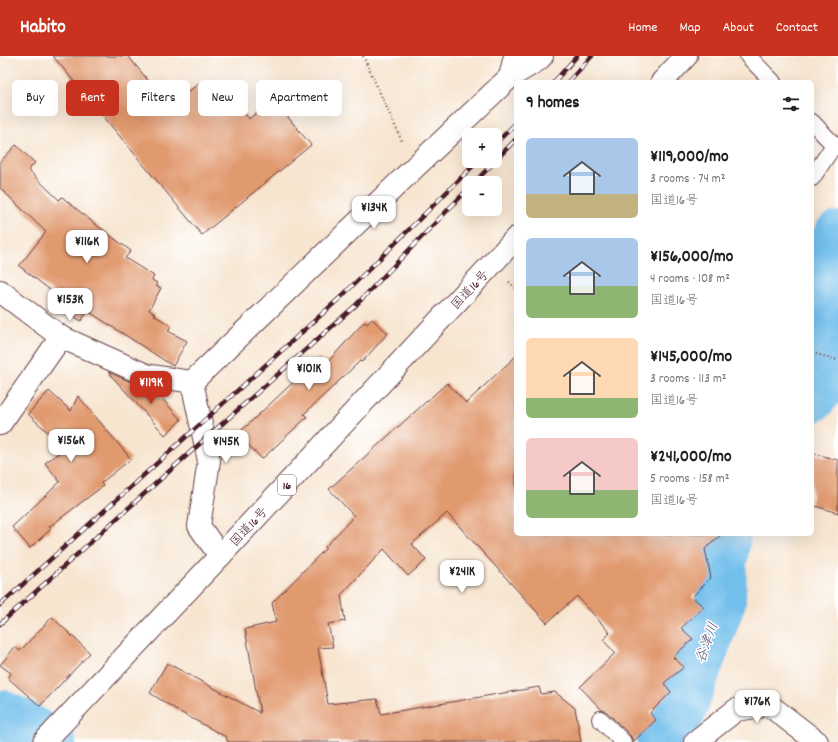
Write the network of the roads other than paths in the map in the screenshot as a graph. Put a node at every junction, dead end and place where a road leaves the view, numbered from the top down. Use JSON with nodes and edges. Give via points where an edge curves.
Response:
{"nodes":[{"id":1,"x":515,"y":56,"type":"edge"},
{"id":2,"x":542,"y":56,"type":"edge"},
{"id":3,"x":686,"y":56,"type":"edge"},
{"id":4,"x":748,"y":56,"type":"edge"},
{"id":5,"x":510,"y":77,"type":"junction"},
{"id":6,"x":664,"y":80,"type":"edge"},
{"id":7,"x":771,"y":80,"type":"edge"},
{"id":8,"x":814,"y":124,"type":"edge"},
{"id":9,"x":814,"y":175,"type":"edge"},
{"id":10,"x":514,"y":240,"type":"edge"},
{"id":11,"x":0,"y":291,"type":"edge"},
{"id":12,"x":61,"y":337,"type":"junction"},
{"id":13,"x":192,"y":382,"type":"junction"},
{"id":14,"x":0,"y":424,"type":"edge"},
{"id":15,"x":220,"y":556,"type":"junction"},
{"id":16,"x":600,"y":719,"type":"dead end"},
{"id":17,"x":50,"y":736,"type":"edge"},
{"id":18,"x":623,"y":742,"type":"edge"},
{"id":19,"x":695,"y":742,"type":"edge"},
{"id":20,"x":817,"y":742,"type":"edge"}],
"edges":[{"from":1,"to":5,"type":"main road"},
{"from":2,"to":5,"type":"main road"},
{"from":3,"to":6,"type":"main road"},
{"from":4,"to":7,"type":"lane"},
{"from":5,"to":13,"type":"main road"},
{"from":8,"to":9,"type":"lane","via":[[834,145]]},
{"from":10,"to":15,"type":"main road","name":"国道16号","number":"16"},
{"from":11,"to":12,"type":"main road"},
{"from":12,"to":13,"type":"main road","via":[[146,375]]},
{"from":12,"to":14,"type":"main road"},
{"from":13,"to":15,"type":"main road","via":[[209,461],[199,526]]},
{"from":15,"to":17,"type":"main road","name":"国道16号","number":"16"},
{"from":16,"to":18,"type":"lane"},
{"from":19,"to":20,"type":"main road","via":[[736,710],[769,705]]}]}
